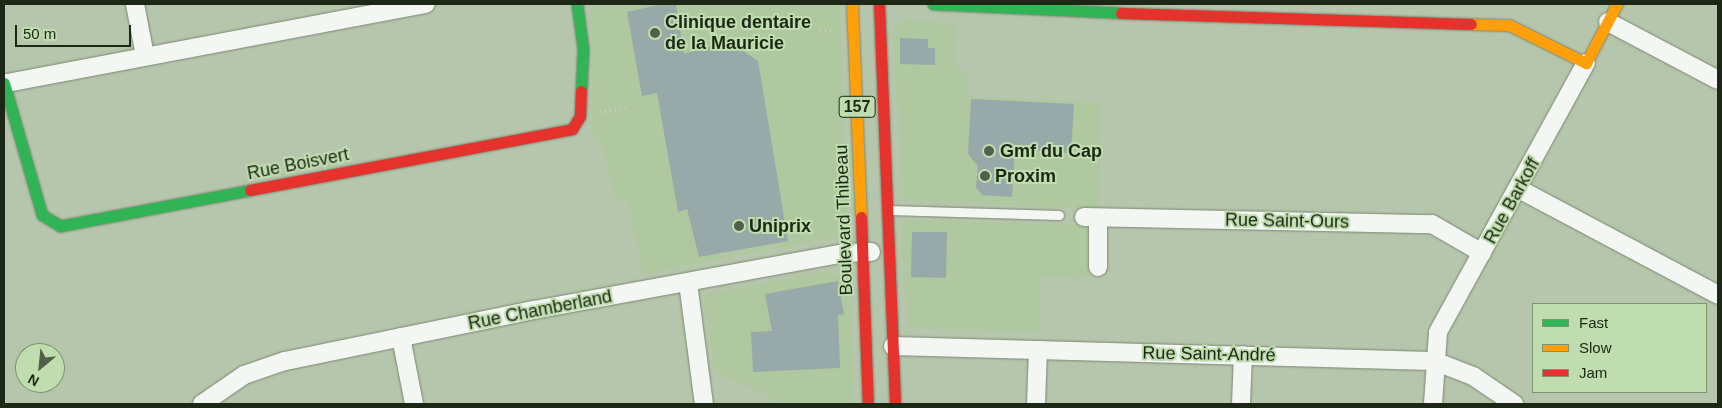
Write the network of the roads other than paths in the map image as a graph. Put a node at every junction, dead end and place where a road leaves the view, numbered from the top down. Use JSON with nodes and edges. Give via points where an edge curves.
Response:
{"nodes":[{"id":1,"x":135,"y":4,"type":"edge"},
{"id":2,"x":577,"y":4,"type":"edge"},
{"id":3,"x":852,"y":4,"type":"edge"},
{"id":4,"x":879,"y":4,"type":"edge"},
{"id":5,"x":933,"y":4,"type":"edge"},
{"id":6,"x":1618,"y":4,"type":"edge"},
{"id":7,"x":414,"y":5,"type":"edge"},
{"id":8,"x":1011,"y":7,"type":"edge"},
{"id":9,"x":1608,"y":22,"type":"junction"},
{"id":10,"x":145,"y":56,"type":"junction"},
{"id":11,"x":1586,"y":63,"type":"junction"},
{"id":12,"x":1718,"y":80,"type":"edge"},
{"id":13,"x":5,"y":83,"type":"edge"},
{"id":14,"x":1519,"y":189,"type":"junction"},
{"id":15,"x":874,"y":210,"type":"junction"},
{"id":16,"x":1059,"y":215,"type":"dead end"},
{"id":17,"x":863,"y":252,"type":"junction"},
{"id":18,"x":889,"y":252,"type":"junction"},
{"id":19,"x":1482,"y":253,"type":"junction"},
{"id":20,"x":1098,"y":267,"type":"dead end"},
{"id":21,"x":688,"y":282,"type":"junction"},
{"id":22,"x":1718,"y":295,"type":"edge"},
{"id":23,"x":401,"y":337,"type":"junction"},
{"id":24,"x":892,"y":346,"type":"junction"},
{"id":25,"x":1038,"y":350,"type":"junction"},
{"id":26,"x":1243,"y":355,"type":"junction"},
{"id":27,"x":1434,"y":361,"type":"junction"},
{"id":28,"x":202,"y":404,"type":"edge"},
{"id":29,"x":414,"y":404,"type":"edge"},
{"id":30,"x":704,"y":404,"type":"edge"},
{"id":31,"x":868,"y":404,"type":"edge"},
{"id":32,"x":894,"y":404,"type":"edge"},
{"id":33,"x":1036,"y":404,"type":"edge"},
{"id":34,"x":1241,"y":404,"type":"edge"},
{"id":35,"x":1433,"y":404,"type":"edge"},
{"id":36,"x":1514,"y":404,"type":"edge"}],
"edges":[{"from":1,"to":10,"type":"street"},
{"from":2,"to":13,"type":"street","name":"Rue Boisvert","via":[[584,49],[580,116],[567,132],[60,226],[42,215]]},
{"from":3,"to":15,"type":"street","name":"Boulevard Thibeau","number":"157"},
{"from":4,"to":15,"type":"street","name":"Boulevard Thibeau","number":"157"},
{"from":5,"to":8,"type":"street"},
{"from":6,"to":9,"type":"street","name":"Rue Barkoff"},
{"from":7,"to":10,"type":"street"},
{"from":8,"to":11,"type":"street","via":[[1509,25]]},
{"from":9,"to":11,"type":"street","name":"Rue Barkoff"},
{"from":9,"to":12,"type":"street"},
{"from":10,"to":13,"type":"street"},
{"from":11,"to":14,"type":"street","name":"Rue Barkoff"},
{"from":14,"to":19,"type":"street","name":"Rue Barkoff"},
{"from":14,"to":22,"type":"street"},
{"from":15,"to":16,"type":"lane"},
{"from":15,"to":17,"type":"street","name":"Boulevard Thibeau","number":"157"},
{"from":15,"to":18,"type":"street","name":"Boulevard Thibeau","number":"157"},
{"from":17,"to":18,"type":"street","name":"Rue Chamberland"},
{"from":17,"to":21,"type":"street","name":"Rue Chamberland"},
{"from":17,"to":31,"type":"street","name":"Boulevard Thibeau","number":"157"},
{"from":18,"to":24,"type":"street","name":"Boulevard Thibeau","number":"157"},
{"from":19,"to":20,"type":"street","name":"Rue Saint-Ours","via":[[1432,224],[1091,218]]},
{"from":19,"to":27,"type":"street","name":"Rue Barkoff","via":[[1438,332]]},
{"from":21,"to":23,"type":"street","name":"Rue Chamberland"},
{"from":21,"to":30,"type":"street"},
{"from":23,"to":28,"type":"street","name":"Rue Chamberland","via":[[259,368],[228,383]]},
{"from":23,"to":29,"type":"street"},
{"from":24,"to":25,"type":"street","name":"Rue Saint-André"},
{"from":24,"to":32,"type":"street","name":"Boulevard Thibeau","number":"157"},
{"from":25,"to":26,"type":"street","name":"Rue Saint-André"},
{"from":25,"to":33,"type":"street"},
{"from":26,"to":27,"type":"street","name":"Rue Saint-André"},
{"from":26,"to":34,"type":"street"},
{"from":27,"to":35,"type":"street","name":"Rue Barkoff"},
{"from":27,"to":36,"type":"street","name":"Rue Saint-André","via":[[1473,376]]}]}
